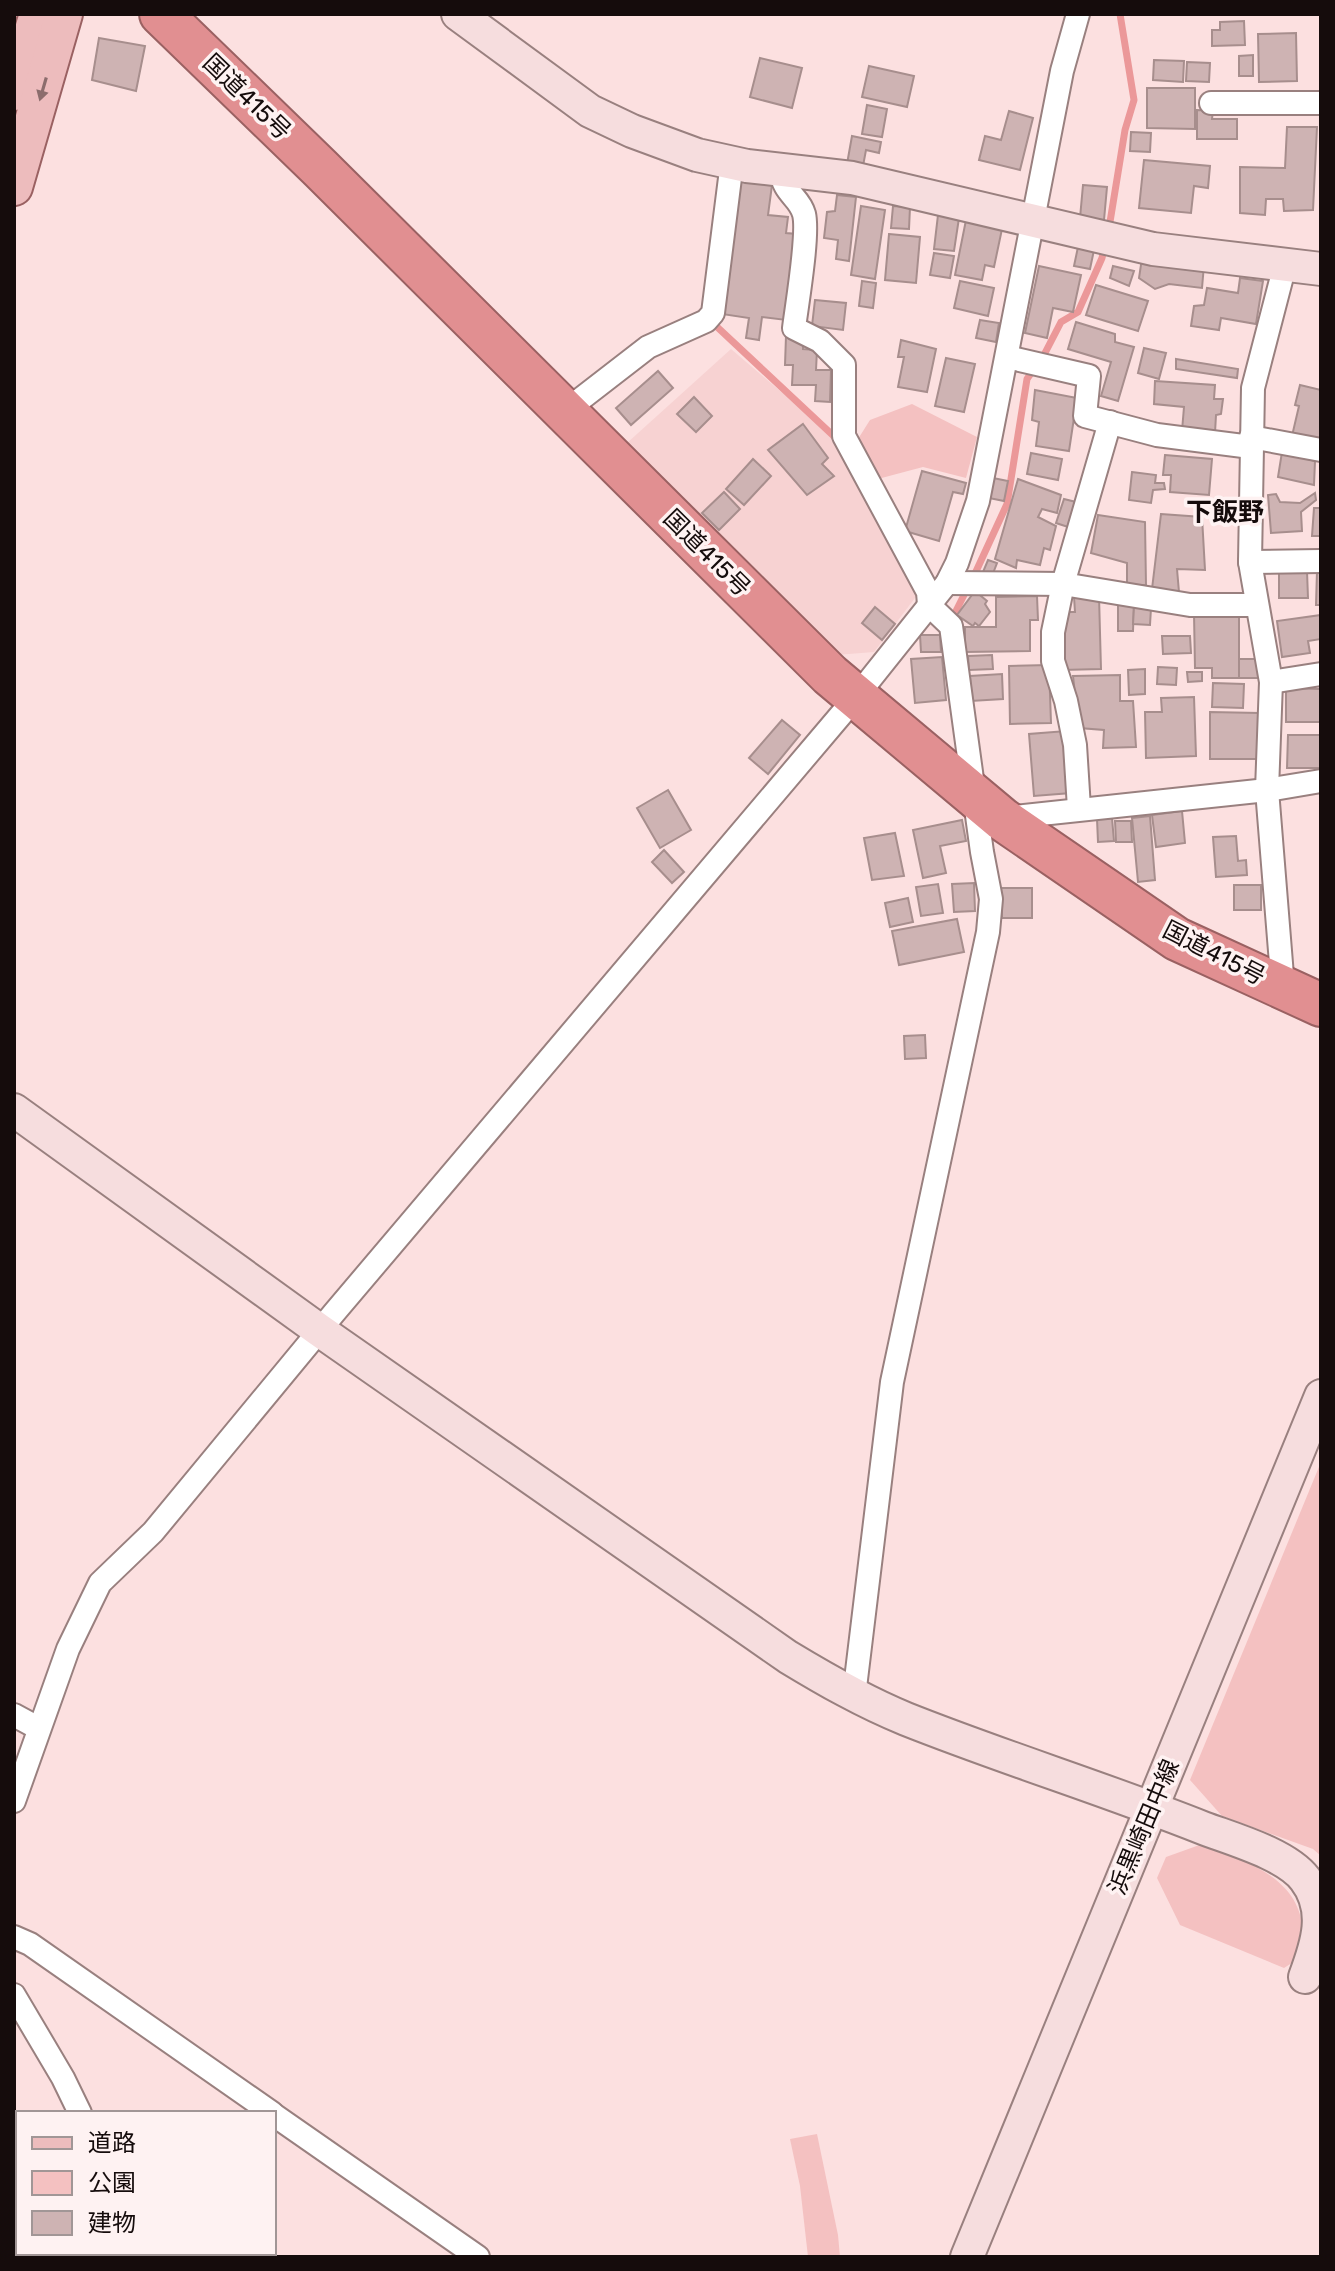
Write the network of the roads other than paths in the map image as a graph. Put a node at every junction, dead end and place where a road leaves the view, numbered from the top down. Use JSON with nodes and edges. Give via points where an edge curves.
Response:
{"nodes":[{"id":1,"x":38,"y":14,"type":"edge"},
{"id":2,"x":64,"y":14,"type":"edge"},
{"id":3,"x":161,"y":14,"type":"edge"},
{"id":4,"x":458,"y":14,"type":"edge"},
{"id":5,"x":1078,"y":14,"type":"edge"},
{"id":6,"x":14,"y":92,"type":"edge"},
{"id":7,"x":1211,"y":103,"type":"dead end"},
{"id":8,"x":1321,"y":103,"type":"edge"},
{"id":9,"x":732,"y":162,"type":"junction"},
{"id":10,"x":781,"y":170,"type":"junction"},
{"id":11,"x":14,"y":187,"type":"edge"},
{"id":12,"x":1034,"y":221,"type":"junction"},
{"id":13,"x":1285,"y":265,"type":"junction"},
{"id":14,"x":1321,"y":269,"type":"edge"},
{"id":15,"x":1007,"y":357,"type":"junction"},
{"id":16,"x":564,"y":412,"type":"junction"},
{"id":17,"x":1110,"y":422,"type":"junction"},
{"id":18,"x":1251,"y":442,"type":"junction"},
{"id":19,"x":1321,"y":450,"type":"edge"},
{"id":20,"x":1321,"y":561,"type":"edge"},
{"id":21,"x":1250,"y":562,"type":"junction"},
{"id":22,"x":947,"y":583,"type":"junction"},
{"id":23,"x":1063,"y":584,"type":"junction"},
{"id":24,"x":929,"y":605,"type":"junction"},
{"id":25,"x":1256,"y":605,"type":"junction"},
{"id":26,"x":1321,"y":674,"type":"edge"},
{"id":27,"x":1271,"y":682,"type":"junction"},
{"id":28,"x":856,"y":697,"type":"junction"},
{"id":29,"x":1321,"y":781,"type":"edge"},
{"id":30,"x":1267,"y":790,"type":"junction"},
{"id":31,"x":988,"y":807,"type":"junction"},
{"id":32,"x":1079,"y":808,"type":"junction"},
{"id":33,"x":1283,"y":988,"type":"junction"},
{"id":34,"x":1321,"y":1005,"type":"edge"},
{"id":35,"x":14,"y":1110,"type":"edge"},
{"id":36,"x":319,"y":1330,"type":"junction"},
{"id":37,"x":1321,"y":1396,"type":"edge"},
{"id":38,"x":854,"y":1696,"type":"junction"},
{"id":39,"x":14,"y":1715,"type":"edge"},
{"id":40,"x":38,"y":1728,"type":"junction"},
{"id":41,"x":14,"y":1801,"type":"edge"},
{"id":42,"x":1151,"y":1807,"type":"junction"},
{"id":43,"x":14,"y":1937,"type":"edge"},
{"id":44,"x":1305,"y":1977,"type":"dead end"},
{"id":45,"x":14,"y":1995,"type":"edge"},
{"id":46,"x":79,"y":2111,"type":"edge"},
{"id":47,"x":269,"y":2111,"type":"edge"},
{"id":48,"x":276,"y":2116,"type":"edge"},
{"id":49,"x":478,"y":2257,"type":"edge"},
{"id":50,"x":967,"y":2257,"type":"edge"}],
"edges":[{"from":1,"to":6,"type":"main road"},
{"from":2,"to":11,"type":"main road","one_way":true},
{"from":3,"to":16,"type":"highway","name":"国道415号"},
{"from":4,"to":9,"type":"street","via":[[590,111],[697,155]]},
{"from":5,"to":12,"type":"street"},
{"from":7,"to":8,"type":"street"},
{"from":9,"to":10,"type":"street"},
{"from":9,"to":16,"type":"street","via":[[713,313],[648,347]]},
{"from":10,"to":12,"type":"street","via":[[852,178]]},
{"from":10,"to":24,"type":"street","via":[[782,184],[804,213],[794,328],[820,341],[844,365],[844,436],[928,592]]},
{"from":12,"to":13,"type":"street","via":[[1153,249]]},
{"from":12,"to":15,"type":"street"},
{"from":13,"to":14,"type":"street"},
{"from":13,"to":18,"type":"street","via":[[1253,388]]},
{"from":15,"to":17,"type":"street","via":[[1089,376],[1085,416]]},
{"from":15,"to":22,"type":"street","via":[[978,501]]},
{"from":16,"to":28,"type":"highway","name":"国道415号"},
{"from":17,"to":18,"type":"street","via":[[1157,435]]},
{"from":17,"to":23,"type":"street"},
{"from":18,"to":19,"type":"street"},
{"from":18,"to":21,"type":"street"},
{"from":20,"to":21,"type":"street"},
{"from":21,"to":25,"type":"street"},
{"from":22,"to":23,"type":"street"},
{"from":22,"to":24,"type":"street"},
{"from":23,"to":25,"type":"street","via":[[1190,605]]},
{"from":23,"to":32,"type":"street","via":[[1053,661],[1075,745]]},
{"from":24,"to":28,"type":"street"},
{"from":24,"to":31,"type":"street","via":[[951,626]]},
{"from":25,"to":27,"type":"street"},
{"from":26,"to":27,"type":"street"},
{"from":27,"to":30,"type":"street"},
{"from":28,"to":31,"type":"highway","name":"国道415号"},
{"from":28,"to":36,"type":"street"},
{"from":29,"to":30,"type":"street"},
{"from":30,"to":32,"type":"street"},
{"from":30,"to":33,"type":"street"},
{"from":31,"to":32,"type":"street"},
{"from":31,"to":33,"type":"highway","name":"国道415号","via":[[1177,939]]},
{"from":31,"to":38,"type":"street","via":[[988,932],[894,1370]]},
{"from":33,"to":34,"type":"highway","name":"国道415号"},
{"from":35,"to":36,"type":"street"},
{"from":36,"to":38,"type":"street","via":[[788,1657]]},
{"from":36,"to":40,"type":"street","via":[[153,1532],[100,1583]]},
{"from":37,"to":42,"type":"street","name":"浜黒崎田中線"},
{"from":38,"to":42,"type":"street"},
{"from":39,"to":40,"type":"street"},
{"from":40,"to":41,"type":"street"},
{"from":42,"to":44,"type":"street","via":[[1272,1855],[1305,1878],[1319,1906],[1319,1941]]},
{"from":42,"to":50,"type":"street","name":"浜黒崎田中線"},
{"from":43,"to":47,"type":"street"},
{"from":45,"to":46,"type":"street"},
{"from":48,"to":49,"type":"street"}]}
